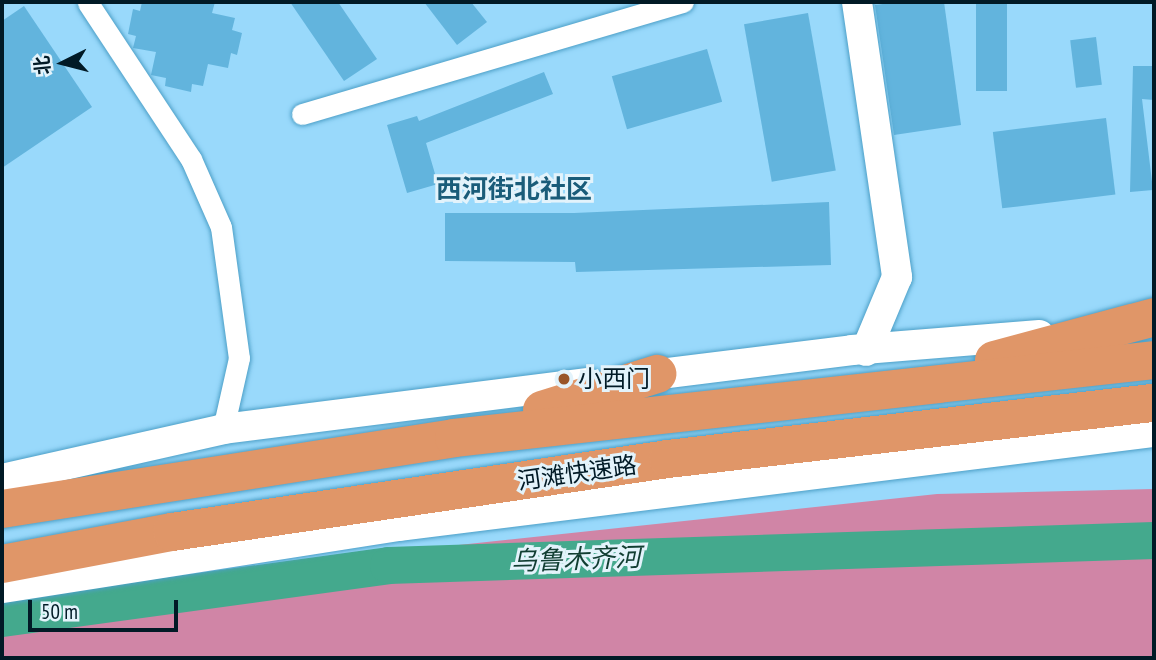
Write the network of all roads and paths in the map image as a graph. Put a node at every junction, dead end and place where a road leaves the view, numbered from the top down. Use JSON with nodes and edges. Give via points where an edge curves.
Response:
{"nodes":[{"id":1,"x":683,"y":2,"type":"edge"},
{"id":2,"x":857,"y":2,"type":"edge"},
{"id":3,"x":88,"y":3,"type":"edge"},
{"id":4,"x":302,"y":114,"type":"dead end"},
{"id":5,"x":1154,"y":317,"type":"edge"},
{"id":6,"x":1154,"y":324,"type":"edge"},
{"id":7,"x":1107,"y":329,"type":"junction"},
{"id":8,"x":866,"y":351,"type":"junction"},
{"id":9,"x":1154,"y":360,"type":"edge"},
{"id":10,"x":657,"y":374,"type":"junction"},
{"id":11,"x":869,"y":395,"type":"junction"},
{"id":12,"x":1154,"y":403,"type":"edge"},
{"id":13,"x":223,"y":429,"type":"junction"},
{"id":14,"x":1154,"y":432,"type":"edge"},
{"id":15,"x":904,"y":434,"type":"junction"},
{"id":16,"x":1107,"y":436,"type":"junction"},
{"id":17,"x":454,"y":438,"type":"junction"},
{"id":18,"x":5,"y":501,"type":"edge"},
{"id":19,"x":2,"y":564,"type":"edge"},
{"id":20,"x":2,"y":588,"type":"edge"}],
"edges":[{"from":1,"to":4,"type":"street"},
{"from":2,"to":8,"type":"street","via":[[897,277]]},
{"from":3,"to":13,"type":"street","via":[[191,159],[221,227],[239,358]]},
{"from":5,"to":7,"type":"highway"},
{"from":6,"to":7,"type":"street"},
{"from":7,"to":8,"type":"street"},
{"from":7,"to":11,"type":"highway"},
{"from":8,"to":10,"type":"street"},
{"from":9,"to":11,"type":"highway","name":"河滩快速路"},
{"from":10,"to":13,"type":"street"},
{"from":10,"to":17,"type":"highway"},
{"from":11,"to":17,"type":"highway","name":"河滩快速路"},
{"from":12,"to":15,"type":"highway","name":"河滩快速路"},
{"from":13,"to":18,"type":"street"},
{"from":14,"to":16,"type":"street"},
{"from":15,"to":16,"type":"highway"},
{"from":15,"to":19,"type":"highway","name":"河滩快速路","via":[[641,463],[172,531]]},
{"from":16,"to":20,"type":"street","via":[[398,527]]},
{"from":17,"to":18,"type":"highway","name":"河滩快速路"}]}
